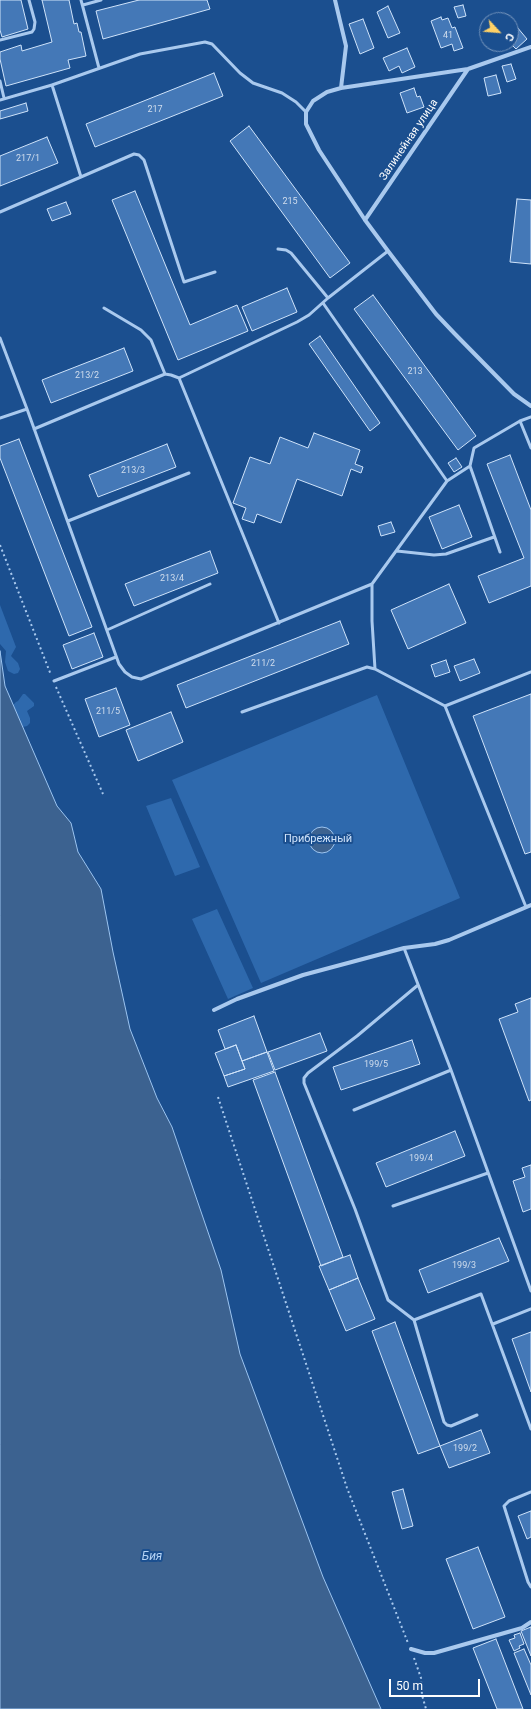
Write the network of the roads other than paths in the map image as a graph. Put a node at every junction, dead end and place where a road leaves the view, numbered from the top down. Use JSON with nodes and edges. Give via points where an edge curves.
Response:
{"nodes":[{"id":1,"x":29,"y":0,"type":"edge"},
{"id":2,"x":81,"y":0,"type":"edge"},
{"id":3,"x":101,"y":0,"type":"edge"},
{"id":4,"x":335,"y":0,"type":"edge"},
{"id":5,"x":82,"y":5,"type":"junction"},
{"id":6,"x":0,"y":40,"type":"edge"},
{"id":7,"x":531,"y":47,"type":"edge"},
{"id":8,"x":99,"y":68,"type":"junction"},
{"id":9,"x":468,"y":69,"type":"junction"},
{"id":10,"x":0,"y":81,"type":"edge"},
{"id":11,"x":52,"y":85,"type":"junction"},
{"id":12,"x":341,"y":88,"type":"junction"},
{"id":13,"x":4,"y":98,"type":"junction"},
{"id":14,"x":0,"y":100,"type":"edge"},
{"id":15,"x":306,"y":112,"type":"junction"},
{"id":16,"x":81,"y":177,"type":"junction"},
{"id":17,"x":0,"y":212,"type":"edge"},
{"id":18,"x":365,"y":220,"type":"junction"},
{"id":19,"x":278,"y":249,"type":"dead end"},
{"id":20,"x":388,"y":251,"type":"junction"},
{"id":21,"x":215,"y":272,"type":"dead end"},
{"id":22,"x":328,"y":298,"type":"junction"},
{"id":23,"x":323,"y":303,"type":"junction"},
{"id":24,"x":104,"y":308,"type":"dead end"},
{"id":25,"x":0,"y":338,"type":"edge"},
{"id":26,"x":165,"y":374,"type":"junction"},
{"id":27,"x":179,"y":378,"type":"junction"},
{"id":28,"x":531,"y":406,"type":"edge"},
{"id":29,"x":27,"y":409,"type":"junction"},
{"id":30,"x":531,"y":417,"type":"edge"},
{"id":31,"x":0,"y":418,"type":"edge"},
{"id":32,"x":520,"y":422,"type":"junction"},
{"id":33,"x":34,"y":429,"type":"junction"},
{"id":34,"x":531,"y":448,"type":"edge"},
{"id":35,"x":470,"y":466,"type":"junction"},
{"id":36,"x":189,"y":473,"type":"dead end"},
{"id":37,"x":447,"y":481,"type":"junction"},
{"id":38,"x":68,"y":521,"type":"junction"},
{"id":39,"x":494,"y":537,"type":"junction"},
{"id":40,"x":397,"y":551,"type":"junction"},
{"id":41,"x":500,"y":552,"type":"dead end"},
{"id":42,"x":210,"y":584,"type":"dead end"},
{"id":43,"x":372,"y":584,"type":"junction"},
{"id":44,"x":279,"y":623,"type":"junction"},
{"id":45,"x":107,"y":630,"type":"junction"},
{"id":46,"x":116,"y":657,"type":"junction"},
{"id":47,"x":375,"y":669,"type":"junction"},
{"id":48,"x":531,"y":672,"type":"edge"},
{"id":49,"x":54,"y":681,"type":"road end"},
{"id":50,"x":445,"y":706,"type":"junction"},
{"id":51,"x":242,"y":712,"type":"dead end"},
{"id":52,"x":529,"y":906,"type":"edge"},
{"id":53,"x":404,"y":948,"type":"junction"},
{"id":54,"x":418,"y":985,"type":"junction"},
{"id":55,"x":214,"y":1010,"type":"dead end"},
{"id":56,"x":451,"y":1070,"type":"junction"},
{"id":57,"x":354,"y":1110,"type":"dead end"},
{"id":58,"x":488,"y":1173,"type":"junction"},
{"id":59,"x":393,"y":1206,"type":"dead end"},
{"id":60,"x":531,"y":1291,"type":"edge"},
{"id":61,"x":531,"y":1309,"type":"edge"},
{"id":62,"x":414,"y":1320,"type":"junction"},
{"id":63,"x":493,"y":1324,"type":"junction"},
{"id":64,"x":477,"y":1415,"type":"dead end"},
{"id":65,"x":531,"y":1429,"type":"edge"},
{"id":66,"x":531,"y":1492,"type":"edge"},
{"id":67,"x":531,"y":1587,"type":"edge"},
{"id":68,"x":531,"y":1622,"type":"edge"},
{"id":69,"x":411,"y":1649,"type":"road end"}],
"edges":[{"from":1,"to":6,"type":"lane","via":[[35,22],[32,32]]},
{"from":2,"to":5,"type":"lane"},
{"from":3,"to":5,"type":"lane"},
{"from":4,"to":12,"type":"street","via":[[346,46]]},
{"from":5,"to":8,"type":"lane"},
{"from":7,"to":9,"type":"street"},
{"from":8,"to":11,"type":"lane"},
{"from":8,"to":15,"type":"lane","via":[[140,54],[205,42],[219,49],[240,73],[253,83],[282,93]]},
{"from":9,"to":12,"type":"street"},
{"from":9,"to":18,"type":"street","name":"Залинейная улица"},
{"from":10,"to":13,"type":"lane"},
{"from":11,"to":13,"type":"lane"},
{"from":11,"to":16,"type":"lane"},
{"from":12,"to":15,"type":"street","via":[[327,92],[313,101]]},
{"from":13,"to":14,"type":"lane"},
{"from":15,"to":18,"type":"street","via":[[306,124],[319,150]]},
{"from":16,"to":17,"type":"lane"},
{"from":16,"to":21,"type":"lane","via":[[134,154],[140,155],[144,160],[184,282]]},
{"from":18,"to":20,"type":"street"},
{"from":19,"to":22,"type":"lane","via":[[291,253]]},
{"from":20,"to":22,"type":"lane"},
{"from":20,"to":28,"type":"street","via":[[436,314],[514,394]]},
{"from":22,"to":23,"type":"lane"},
{"from":23,"to":27,"type":"lane","via":[[297,322]]},
{"from":23,"to":37,"type":"lane"},
{"from":24,"to":26,"type":"lane","via":[[132,324],[151,340]]},
{"from":25,"to":29,"type":"lane"},
{"from":26,"to":27,"type":"lane"},
{"from":26,"to":33,"type":"lane"},
{"from":27,"to":44,"type":"lane"},
{"from":29,"to":31,"type":"lane"},
{"from":29,"to":33,"type":"lane"},
{"from":30,"to":32,"type":"lane"},
{"from":32,"to":34,"type":"lane"},
{"from":32,"to":35,"type":"lane","via":[[474,448]]},
{"from":33,"to":38,"type":"lane"},
{"from":35,"to":37,"type":"lane"},
{"from":35,"to":39,"type":"lane"},
{"from":36,"to":38,"type":"lane"},
{"from":37,"to":40,"type":"lane"},
{"from":38,"to":45,"type":"lane"},
{"from":39,"to":40,"type":"lane","via":[[446,554]]},
{"from":39,"to":41,"type":"lane"},
{"from":40,"to":43,"type":"lane"},
{"from":42,"to":45,"type":"lane"},
{"from":43,"to":44,"type":"lane"},
{"from":43,"to":47,"type":"lane"},
{"from":44,"to":46,"type":"lane","via":[[141,679],[125,672]]},
{"from":45,"to":46,"type":"lane"},
{"from":46,"to":49,"type":"lane"},
{"from":47,"to":50,"type":"lane"},
{"from":47,"to":51,"type":"lane","via":[[367,667]]},
{"from":48,"to":50,"type":"lane"},
{"from":50,"to":52,"type":"lane"},
{"from":52,"to":53,"type":"street","via":[[449,940]]},
{"from":53,"to":54,"type":"lane"},
{"from":53,"to":55,"type":"street","via":[[303,975]]},
{"from":54,"to":56,"type":"lane"},
{"from":54,"to":62,"type":"lane","via":[[304,1078],[388,1300]]},
{"from":56,"to":57,"type":"lane"},
{"from":56,"to":58,"type":"lane"},
{"from":58,"to":59,"type":"lane"},
{"from":58,"to":60,"type":"lane"},
{"from":61,"to":63,"type":"lane"},
{"from":62,"to":63,"type":"lane","via":[[481,1294]]},
{"from":62,"to":64,"type":"lane","via":[[444,1422],[451,1426]]},
{"from":63,"to":65,"type":"lane"},
{"from":66,"to":67,"type":"lane","via":[[509,1501],[504,1506]]},
{"from":68,"to":69,"type":"street","via":[[522,1628],[434,1653]]}]}
